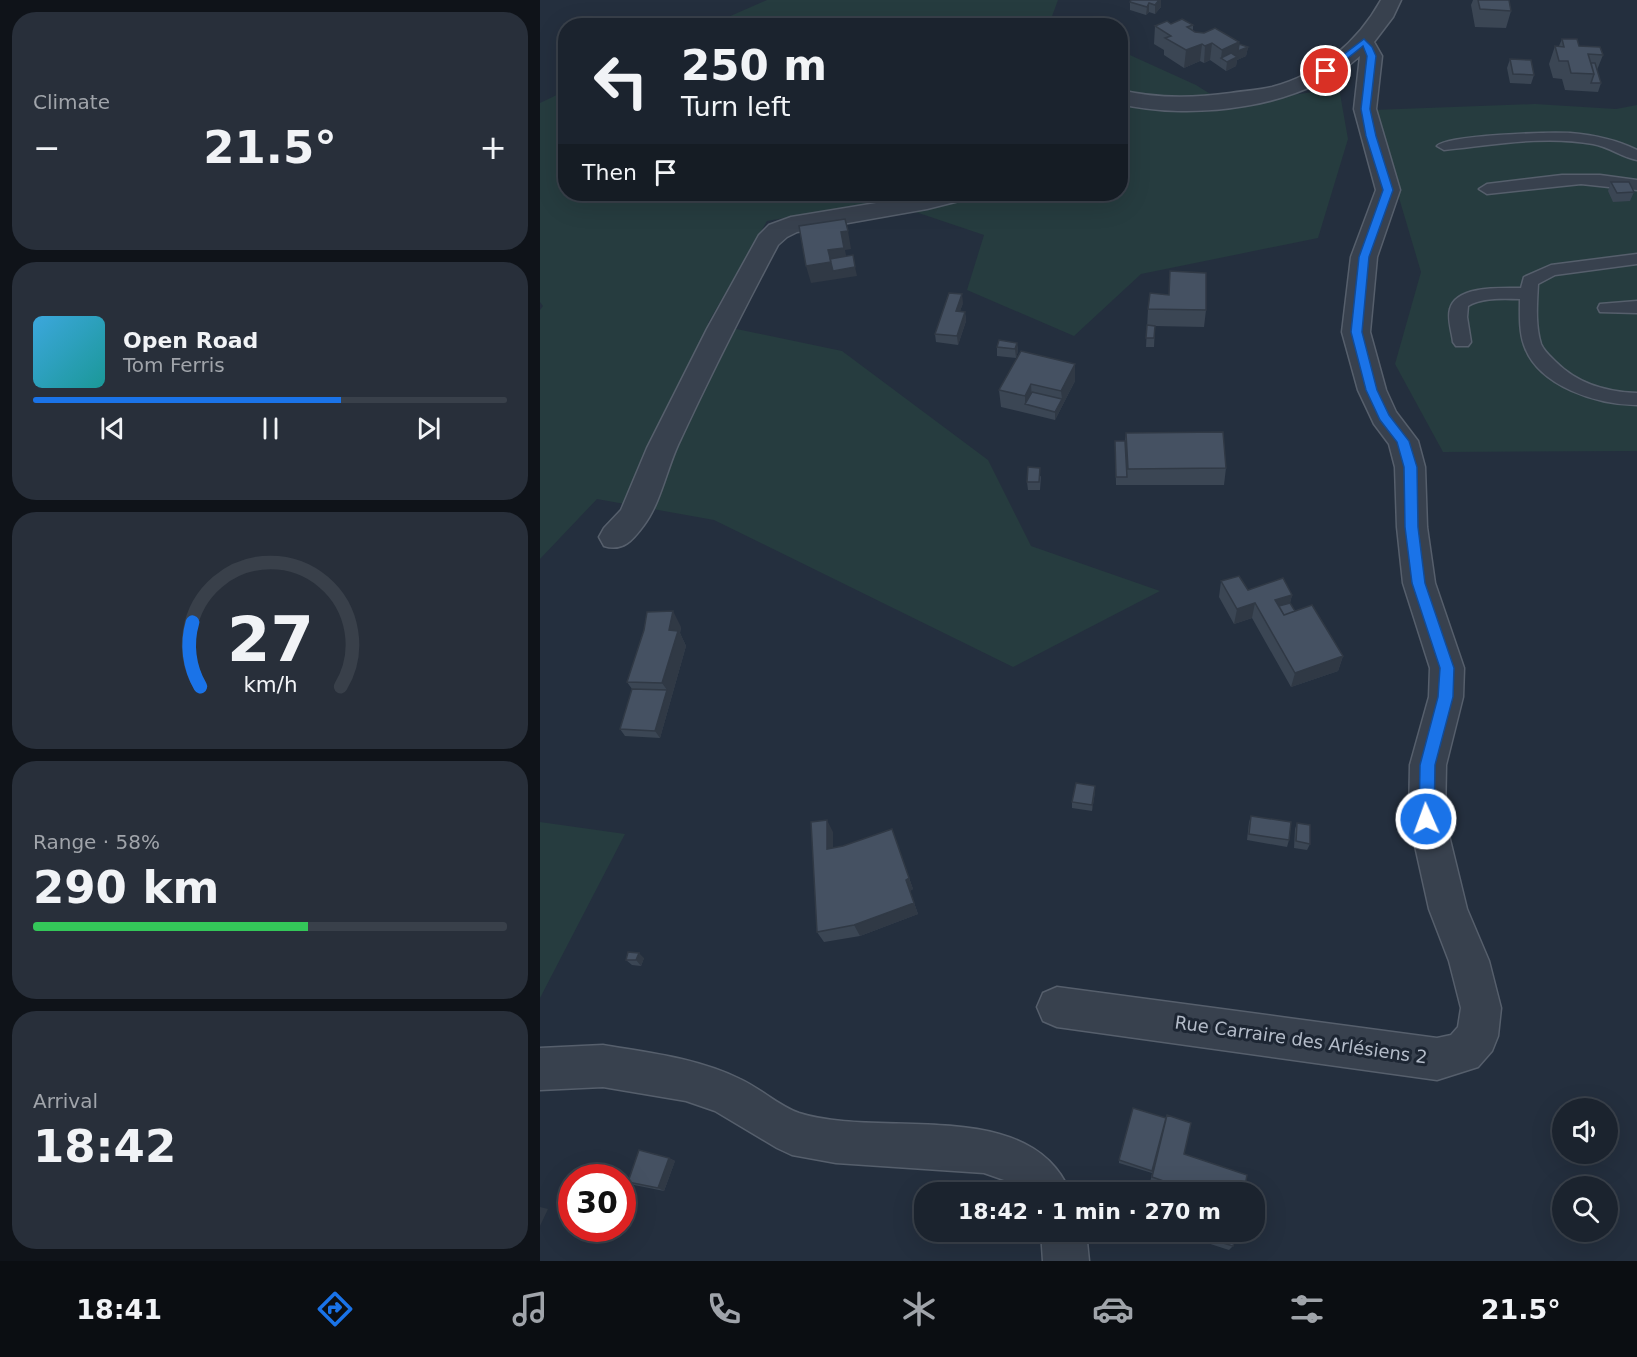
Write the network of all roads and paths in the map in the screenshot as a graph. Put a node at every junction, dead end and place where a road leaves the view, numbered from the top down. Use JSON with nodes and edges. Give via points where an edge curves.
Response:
{"nodes":[{"id":1,"x":1391,"y":0,"type":"edge"},
{"id":2,"x":1364,"y":42,"type":"junction"},
{"id":3,"x":1128,"y":98,"type":"edge"},
{"id":4,"x":1444,"y":146,"type":"dead end"},
{"id":5,"x":1637,"y":156,"type":"edge"},
{"id":6,"x":1637,"y":185,"type":"edge"},
{"id":7,"x":1487,"y":189,"type":"dead end"},
{"id":8,"x":931,"y":201,"type":"edge"},
{"id":9,"x":1637,"y":259,"type":"edge"},
{"id":10,"x":1529,"y":294,"type":"junction"},
{"id":11,"x":1637,"y":307,"type":"edge"},
{"id":12,"x":1606,"y":308,"type":"dead end"},
{"id":13,"x":1462,"y":342,"type":"dead end"},
{"id":14,"x":1637,"y":399,"type":"edge"},
{"id":15,"x":615,"y":537,"type":"dead end"},
{"id":16,"x":1057,"y":1007,"type":"dead end"},
{"id":17,"x":540,"y":1069,"type":"edge"},
{"id":18,"x":1038,"y":1182,"type":"edge"},
{"id":19,"x":1065,"y":1242,"type":"edge"},
{"id":20,"x":1066,"y":1261,"type":"edge"}],
"edges":[{"from":1,"to":2,"type":"street"},
{"from":2,"to":3,"type":"street","via":[[1320,75],[1277,93],[1179,105]]},
{"from":2,"to":16,"type":"street","name":"Rue Carraire des Arlésiens 2","via":[[1371,56],[1365,109],[1388,190],[1364,257],[1356,332],[1372,390],[1384,417],[1402,441],[1410,467],[1419,583],[1447,668],[1446,697],[1428,765],[1426,819],[1448,909],[1469,961],[1481,1008],[1477,1036],[1463,1052],[1437,1059]]},
{"from":4,"to":5,"type":"lane","via":[[1558,138],[1612,144]]},
{"from":6,"to":7,"type":"lane","via":[[1592,179]]},
{"from":8,"to":15,"type":"street","via":[[791,225],[768,241],[662,448],[634,516]]},
{"from":9,"to":10,"type":"lane","via":[[1551,270],[1530,281]]},
{"from":10,"to":13,"type":"lane","via":[[1475,295],[1463,300],[1458,309]]},
{"from":10,"to":14,"type":"lane","via":[[1534,349],[1552,370],[1576,386],[1601,395]]},
{"from":11,"to":12,"type":"lane"},
{"from":17,"to":18,"type":"street","via":[[603,1066],[686,1080],[726,1094],[792,1133],[836,1141],[984,1151],[1021,1164]]},
{"from":19,"to":20,"type":"street"}]}
